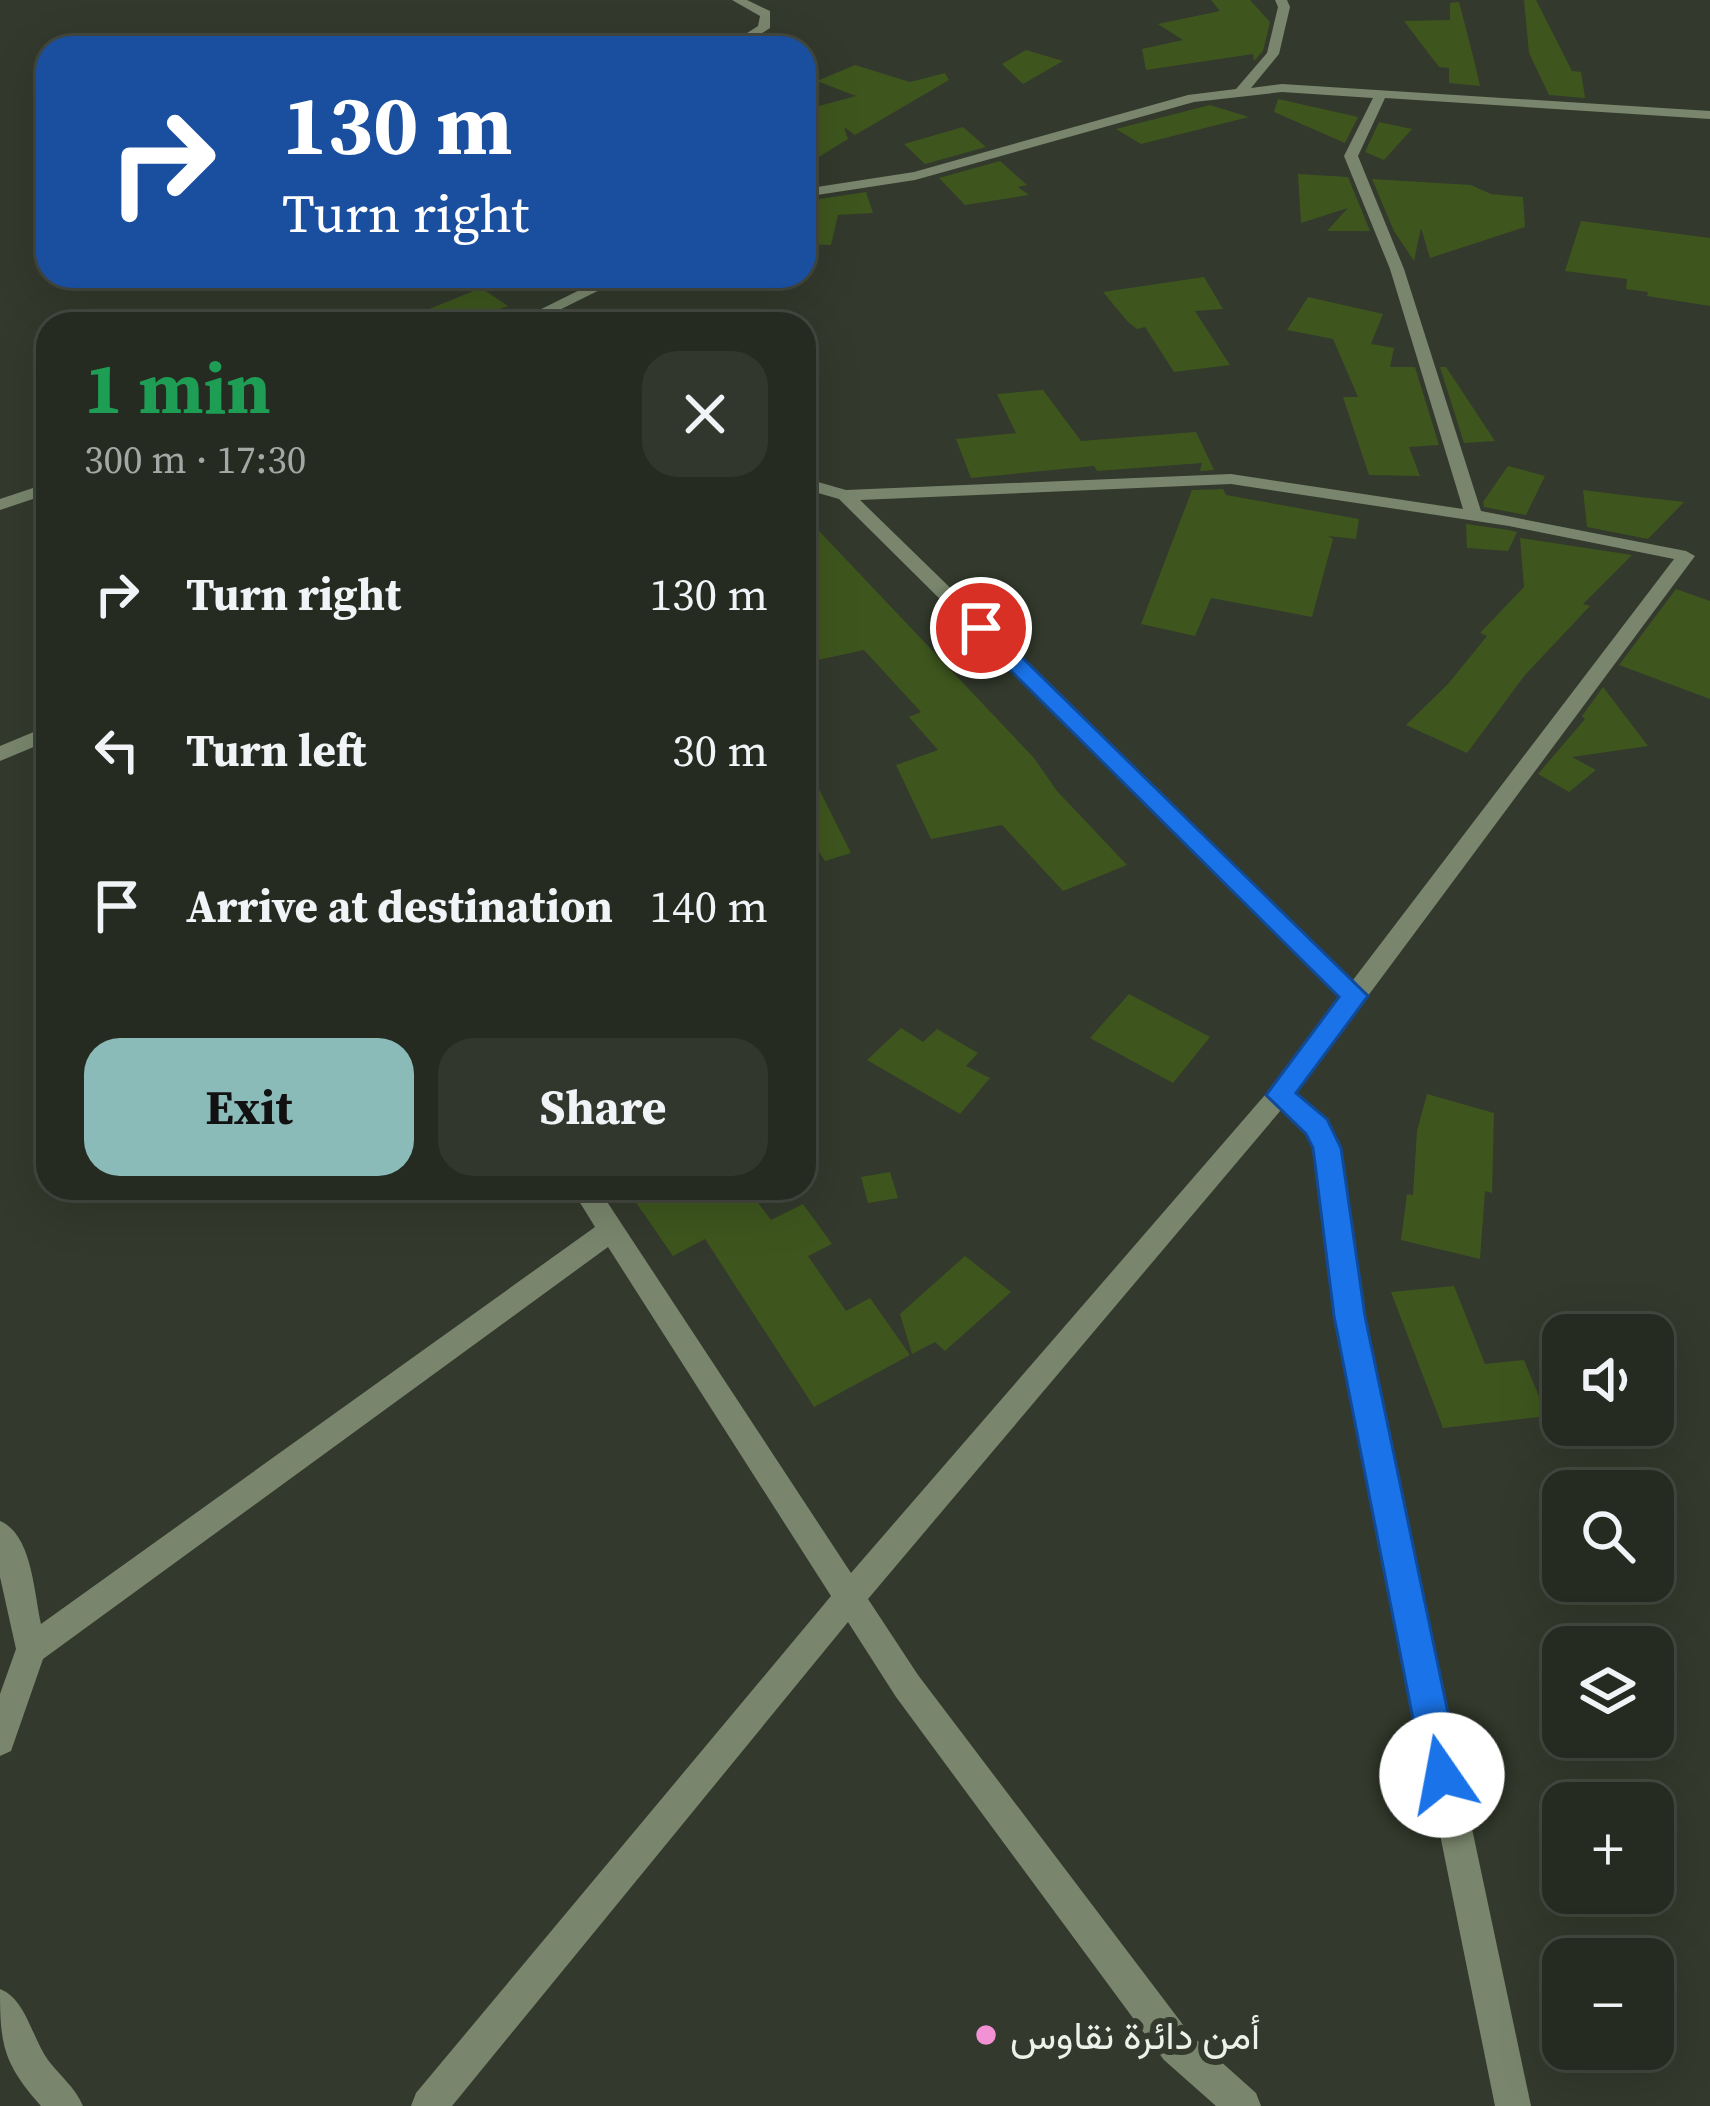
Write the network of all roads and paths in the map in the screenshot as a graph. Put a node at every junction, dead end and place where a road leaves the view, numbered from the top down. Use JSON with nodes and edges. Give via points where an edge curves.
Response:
{"nodes":[{"id":1,"x":738,"y":0,"type":"edge"},
{"id":2,"x":1281,"y":0,"type":"edge"},
{"id":3,"x":750,"y":36,"type":"edge"},
{"id":4,"x":1240,"y":93,"type":"junction"},
{"id":5,"x":1380,"y":96,"type":"junction"},
{"id":6,"x":1710,"y":115,"type":"edge"},
{"id":7,"x":816,"y":191,"type":"edge"},
{"id":8,"x":595,"y":288,"type":"edge"},
{"id":9,"x":544,"y":312,"type":"edge"},
{"id":10,"x":816,"y":487,"type":"edge"},
{"id":11,"x":36,"y":492,"type":"edge"},
{"id":12,"x":845,"y":495,"type":"junction"},
{"id":13,"x":0,"y":506,"type":"edge"},
{"id":14,"x":1474,"y":516,"type":"junction"},
{"id":15,"x":36,"y":738,"type":"edge"},
{"id":16,"x":0,"y":754,"type":"edge"},
{"id":17,"x":1354,"y":996,"type":"junction"},
{"id":18,"x":1280,"y":1095,"type":"junction"},
{"id":19,"x":592,"y":1200,"type":"edge"},
{"id":20,"x":611,"y":1230,"type":"junction"},
{"id":21,"x":0,"y":1535,"type":"edge"},
{"id":22,"x":849,"y":1598,"type":"junction"},
{"id":23,"x":31,"y":1649,"type":"junction"},
{"id":24,"x":0,"y":1740,"type":"edge"},
{"id":25,"x":0,"y":2006,"type":"edge"},
{"id":26,"x":65,"y":2106,"type":"edge"},
{"id":27,"x":429,"y":2106,"type":"edge"},
{"id":28,"x":1244,"y":2106,"type":"edge"},
{"id":29,"x":1513,"y":2106,"type":"edge"}],
"edges":[{"from":1,"to":3,"type":"street","via":[[766,14],[764,28]]},
{"from":2,"to":4,"type":"street","via":[[1274,54]]},
{"from":4,"to":5,"type":"street"},
{"from":4,"to":7,"type":"street","via":[[1193,98],[915,176]]},
{"from":5,"to":6,"type":"street"},
{"from":5,"to":14,"type":"street","via":[[1351,156],[1397,269]]},
{"from":8,"to":9,"type":"street"},
{"from":10,"to":12,"type":"street"},
{"from":11,"to":13,"type":"street"},
{"from":12,"to":14,"type":"street","via":[[1231,478]]},
{"from":12,"to":17,"type":"street"},
{"from":14,"to":17,"type":"street","via":[[1686,556]]},
{"from":15,"to":16,"type":"street"},
{"from":17,"to":18,"type":"street"},
{"from":18,"to":22,"type":"street"},
{"from":18,"to":29,"type":"street","via":[[1317,1127],[1327,1148],[1349,1316]]},
{"from":19,"to":20,"type":"street"},
{"from":20,"to":22,"type":"street"},
{"from":20,"to":23,"type":"street"},
{"from":21,"to":23,"type":"street"},
{"from":22,"to":27,"type":"street"},
{"from":22,"to":28,"type":"street","via":[[1177,2047]]},
{"from":23,"to":24,"type":"street"},
{"from":25,"to":26,"type":"street","via":[[34,2071]]}]}
